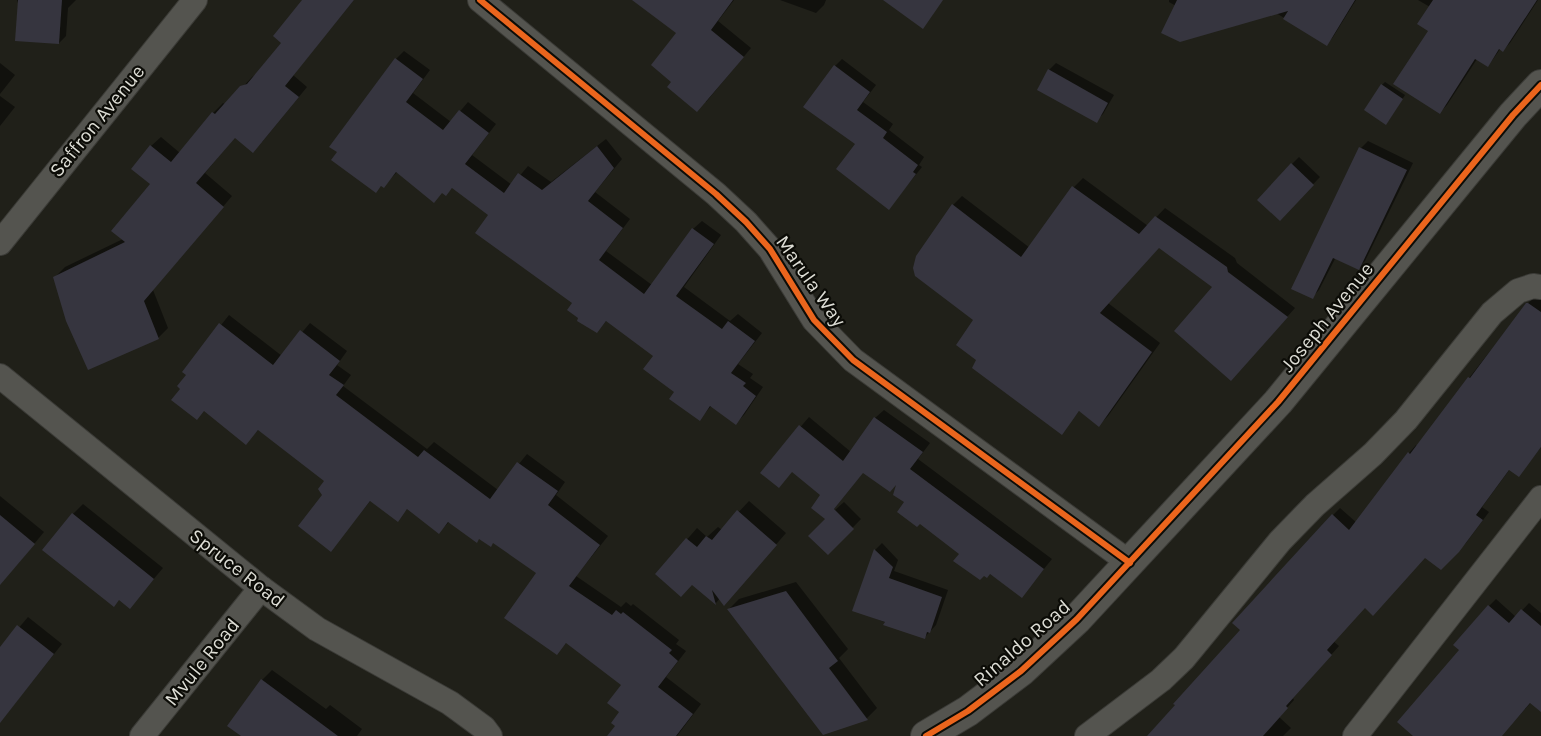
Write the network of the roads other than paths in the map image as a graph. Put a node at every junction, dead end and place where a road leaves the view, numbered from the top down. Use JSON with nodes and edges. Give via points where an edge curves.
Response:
{"nodes":[{"id":1,"x":195,"y":0,"type":"edge"},
{"id":2,"x":480,"y":0,"type":"edge"},
{"id":3,"x":1541,"y":85,"type":"edge"},
{"id":4,"x":0,"y":243,"type":"edge"},
{"id":5,"x":1541,"y":287,"type":"edge"},
{"id":6,"x":0,"y":376,"type":"edge"},
{"id":7,"x":1541,"y":498,"type":"edge"},
{"id":8,"x":1130,"y":562,"type":"junction"},
{"id":9,"x":261,"y":588,"type":"junction"},
{"id":10,"x":142,"y":736,"type":"edge"},
{"id":11,"x":490,"y":736,"type":"edge"},
{"id":12,"x":926,"y":736,"type":"edge"},
{"id":13,"x":1087,"y":736,"type":"edge"},
{"id":14,"x":1355,"y":736,"type":"edge"}],
"edges":[{"from":1,"to":4,"type":"street","name":"Saffron Avenue"},
{"from":2,"to":8,"type":"street","name":"Marula Way","via":[[746,222],[770,249],[814,320],[853,360]]},
{"from":3,"to":8,"type":"street","name":"Joseph Avenue","via":[[1278,402]]},
{"from":5,"to":13,"type":"street","via":[[1518,291],[1492,313],[1406,420],[1280,541],[1184,658]]},
{"from":6,"to":9,"type":"street","name":"Spruce Road"},
{"from":7,"to":14,"type":"street"},
{"from":8,"to":12,"type":"street","name":"Rinaldo Road","via":[[1077,620],[1021,671],[968,711]]},
{"from":9,"to":10,"type":"street","name":"Mvule Road"},
{"from":9,"to":11,"type":"street","name":"Spruce Road","via":[[317,628],[450,703]]}]}
